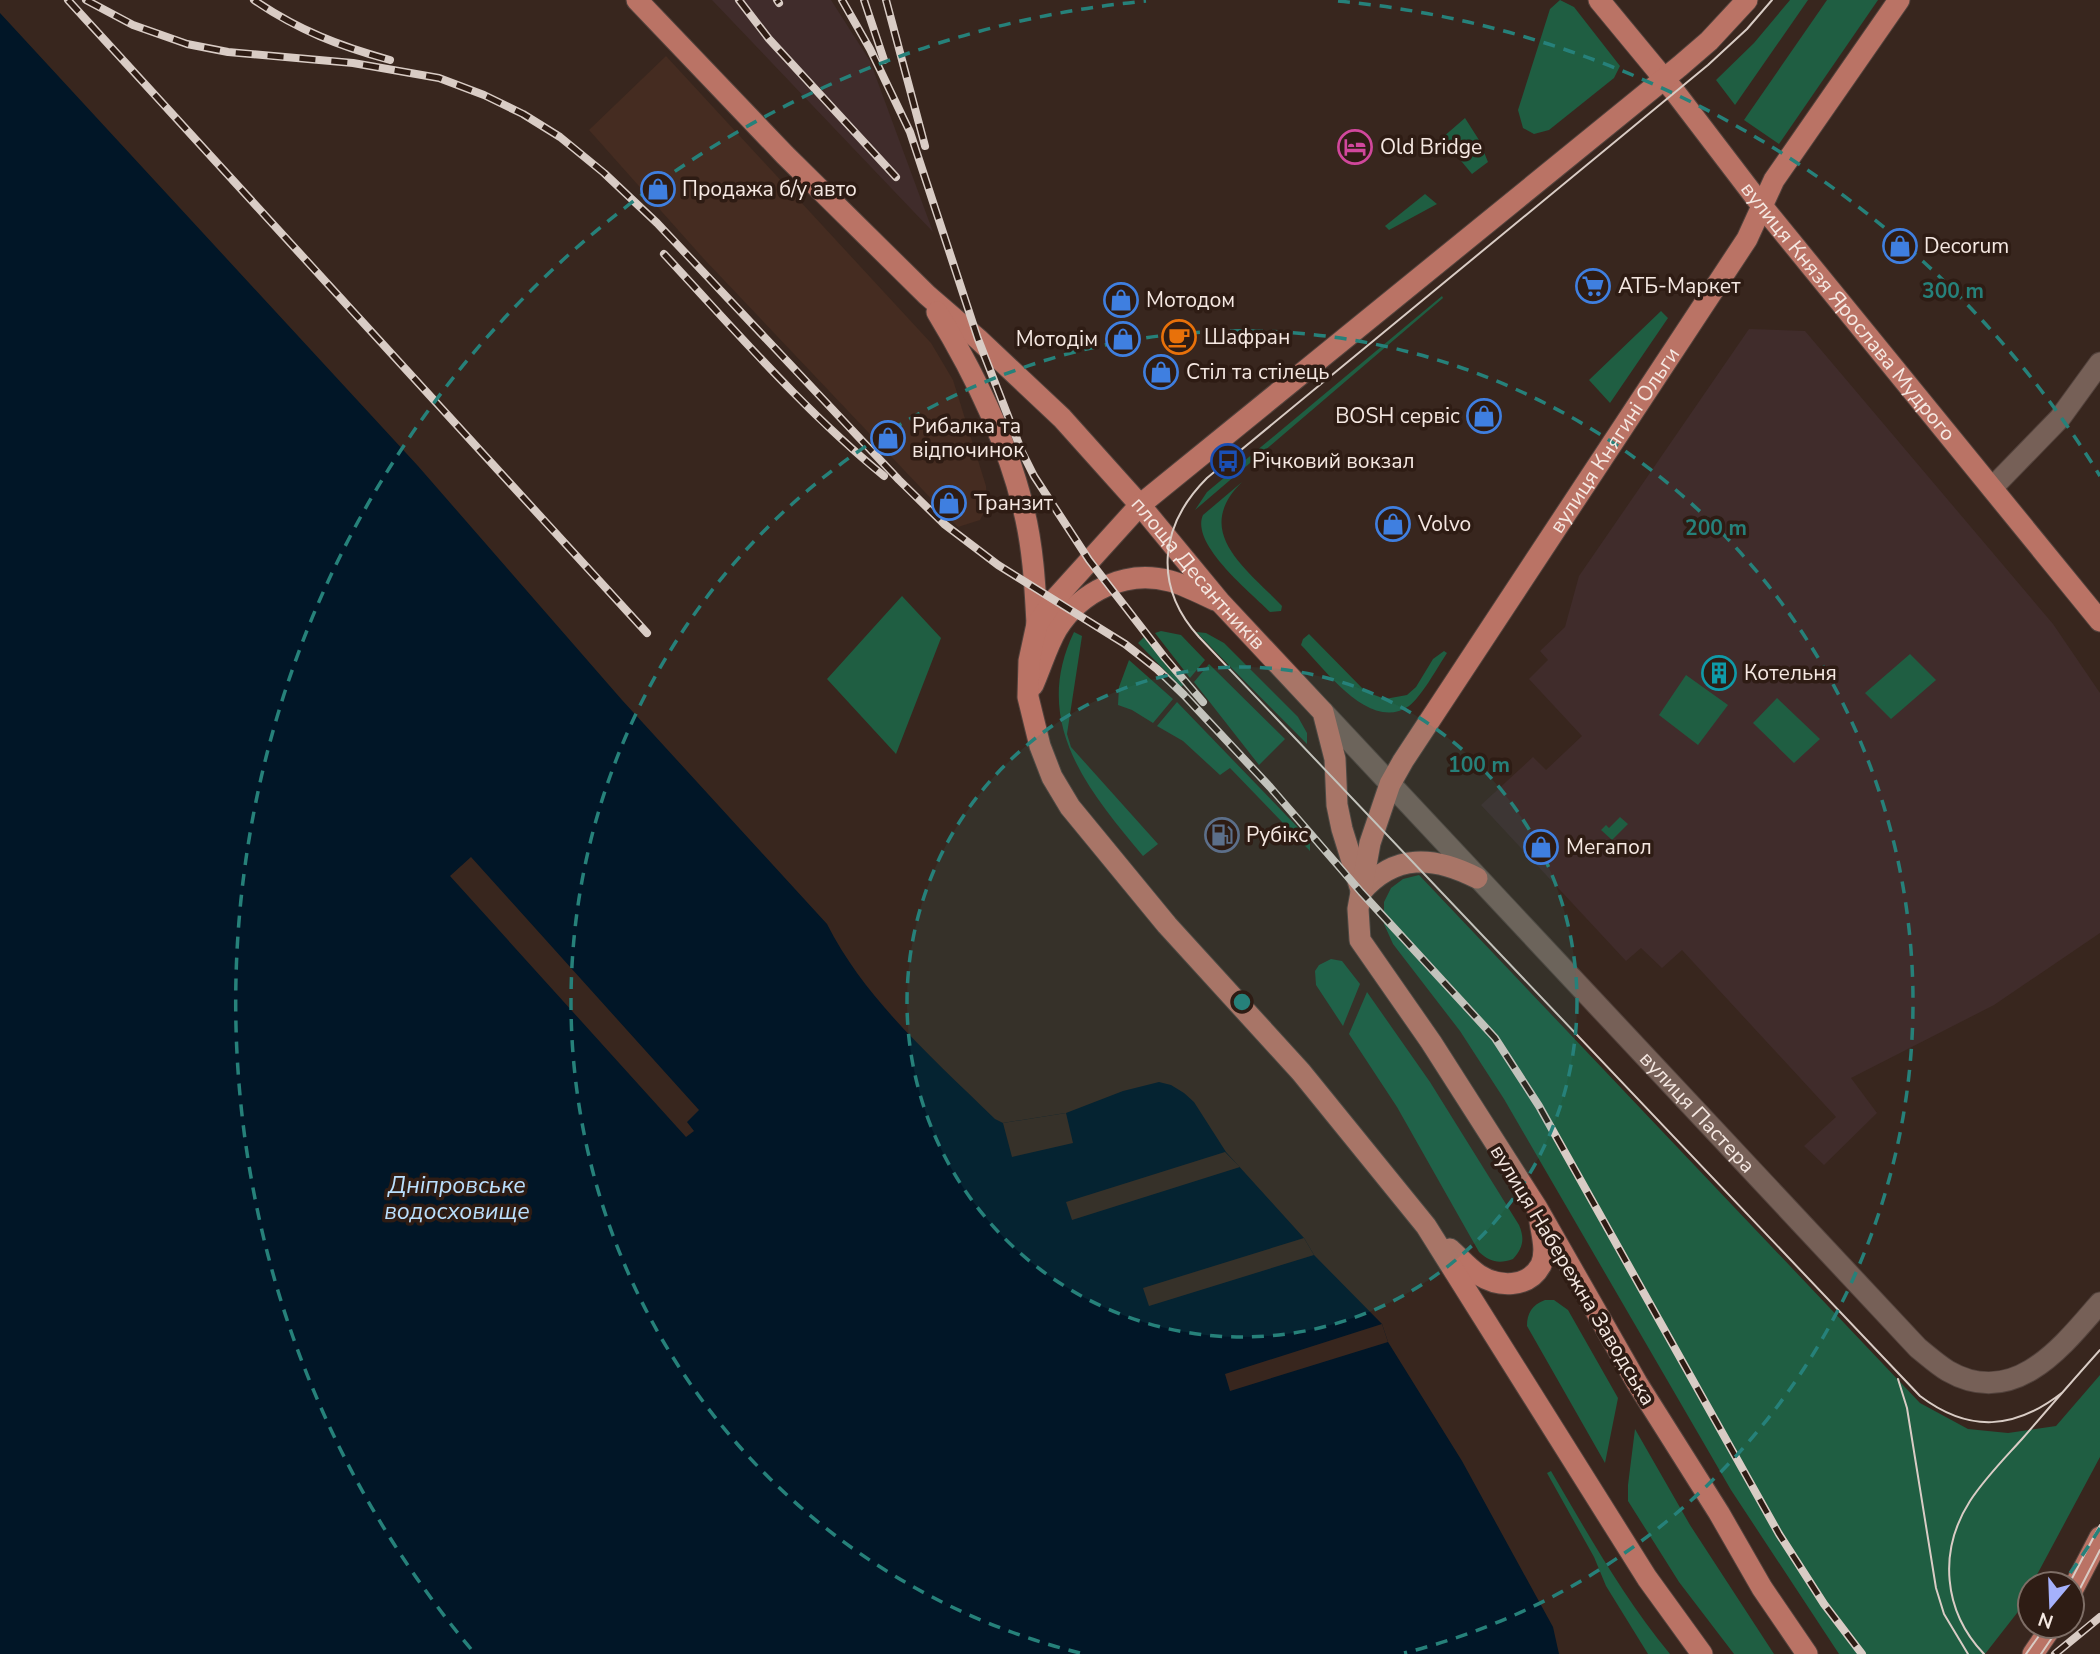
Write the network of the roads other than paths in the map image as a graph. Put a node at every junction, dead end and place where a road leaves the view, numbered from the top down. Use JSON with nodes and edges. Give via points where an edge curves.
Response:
{"nodes":[{"id":1,"x":637,"y":0,"type":"edge"},
{"id":2,"x":1599,"y":0,"type":"edge"},
{"id":3,"x":1747,"y":0,"type":"edge"},
{"id":4,"x":1899,"y":0,"type":"edge"},
{"id":5,"x":1664,"y":79,"type":"junction"},
{"id":6,"x":1762,"y":206,"type":"junction"},
{"id":7,"x":927,"y":295,"type":"junction"},
{"id":8,"x":2100,"y":363,"type":"edge"},
{"id":9,"x":1992,"y":488,"type":"junction"},
{"id":10,"x":1140,"y":505,"type":"junction"},
{"id":11,"x":1220,"y":602,"type":"junction"},
{"id":12,"x":2100,"y":621,"type":"edge"},
{"id":13,"x":1037,"y":624,"type":"junction"},
{"id":14,"x":1028,"y":697,"type":"junction"},
{"id":15,"x":1324,"y":712,"type":"junction"},
{"id":16,"x":1390,"y":784,"type":"junction"},
{"id":17,"x":1477,"y":878,"type":"junction"},
{"id":18,"x":1362,"y":892,"type":"junction"},
{"id":19,"x":1537,"y":1208,"type":"junction"},
{"id":20,"x":1426,"y":1226,"type":"junction"},
{"id":21,"x":2100,"y":1303,"type":"edge"},
{"id":22,"x":2100,"y":1537,"type":"edge"},
{"id":23,"x":2083,"y":1570,"type":"edge"},
{"id":24,"x":1702,"y":1654,"type":"edge"},
{"id":25,"x":1807,"y":1654,"type":"edge"}],
"edges":[{"from":1,"to":7,"type":"main road"},
{"from":2,"to":5,"type":"main road","name":"вулиця Князя Ярослава Мудрого"},
{"from":3,"to":5,"type":"main road"},
{"from":4,"to":6,"type":"main road","name":"вулиця Княгині Ольги","via":[[1774,180]]},
{"from":5,"to":6,"type":"main road","name":"вулиця Князя Ярослава Мудрого"},
{"from":5,"to":10,"type":"main road"},
{"from":6,"to":9,"type":"main road","name":"вулиця Князя Ярослава Мудрого"},
{"from":6,"to":16,"type":"main road","name":"вулиця Княгині Ольги","via":[[1747,239]]},
{"from":7,"to":10,"type":"main road","via":[[1062,418]]},
{"from":7,"to":13,"type":"main road","via":[[970,366],[1008,457],[1030,541]]},
{"from":8,"to":9,"type":"street","via":[[2060,418]]},
{"from":9,"to":12,"type":"main road","name":"вулиця Князя Ярослава Мудрого"},
{"from":10,"to":11,"type":"main road","name":"площа Десантників"},
{"from":10,"to":13,"type":"main road","name":"площа Десантників"},
{"from":11,"to":14,"type":"main road","via":[[1169,581],[1137,578],[1108,583],[1080,603],[1057,630]]},
{"from":11,"to":15,"type":"main road","name":"площа Десантників"},
{"from":13,"to":14,"type":"main road","name":"площа Десантників"},
{"from":14,"to":20,"type":"main road","name":"площа Десантників","via":[[1040,746],[1070,807],[1167,925],[1301,1072]]},
{"from":15,"to":16,"type":"street","name":"вулиця Пастера"},
{"from":15,"to":18,"type":"main road","via":[[1335,759],[1342,830]]},
{"from":16,"to":17,"type":"street","name":"вулиця Пастера"},
{"from":16,"to":18,"type":"main road","name":"вулиця Княгині Ольги","via":[[1370,843]]},
{"from":17,"to":18,"type":"main road","via":[[1457,867],[1413,862],[1375,876]]},
{"from":17,"to":21,"type":"street","name":"вулиця Пастера","via":[[1919,1348],[1949,1372],[1979,1383],[2010,1381],[2040,1366]]},
{"from":18,"to":19,"type":"main road","name":"вулиця Набережна Заводська","via":[[1357,925],[1360,940]]},
{"from":19,"to":20,"type":"main road","via":[[1544,1246],[1541,1265],[1528,1279],[1512,1285],[1477,1274]]},
{"from":19,"to":25,"type":"main road","name":"вулиця Набережна Заводська","via":[[1637,1383]]},
{"from":20,"to":24,"type":"main road","via":[[1647,1578]]},
{"from":22,"to":23,"type":"main road"}]}
